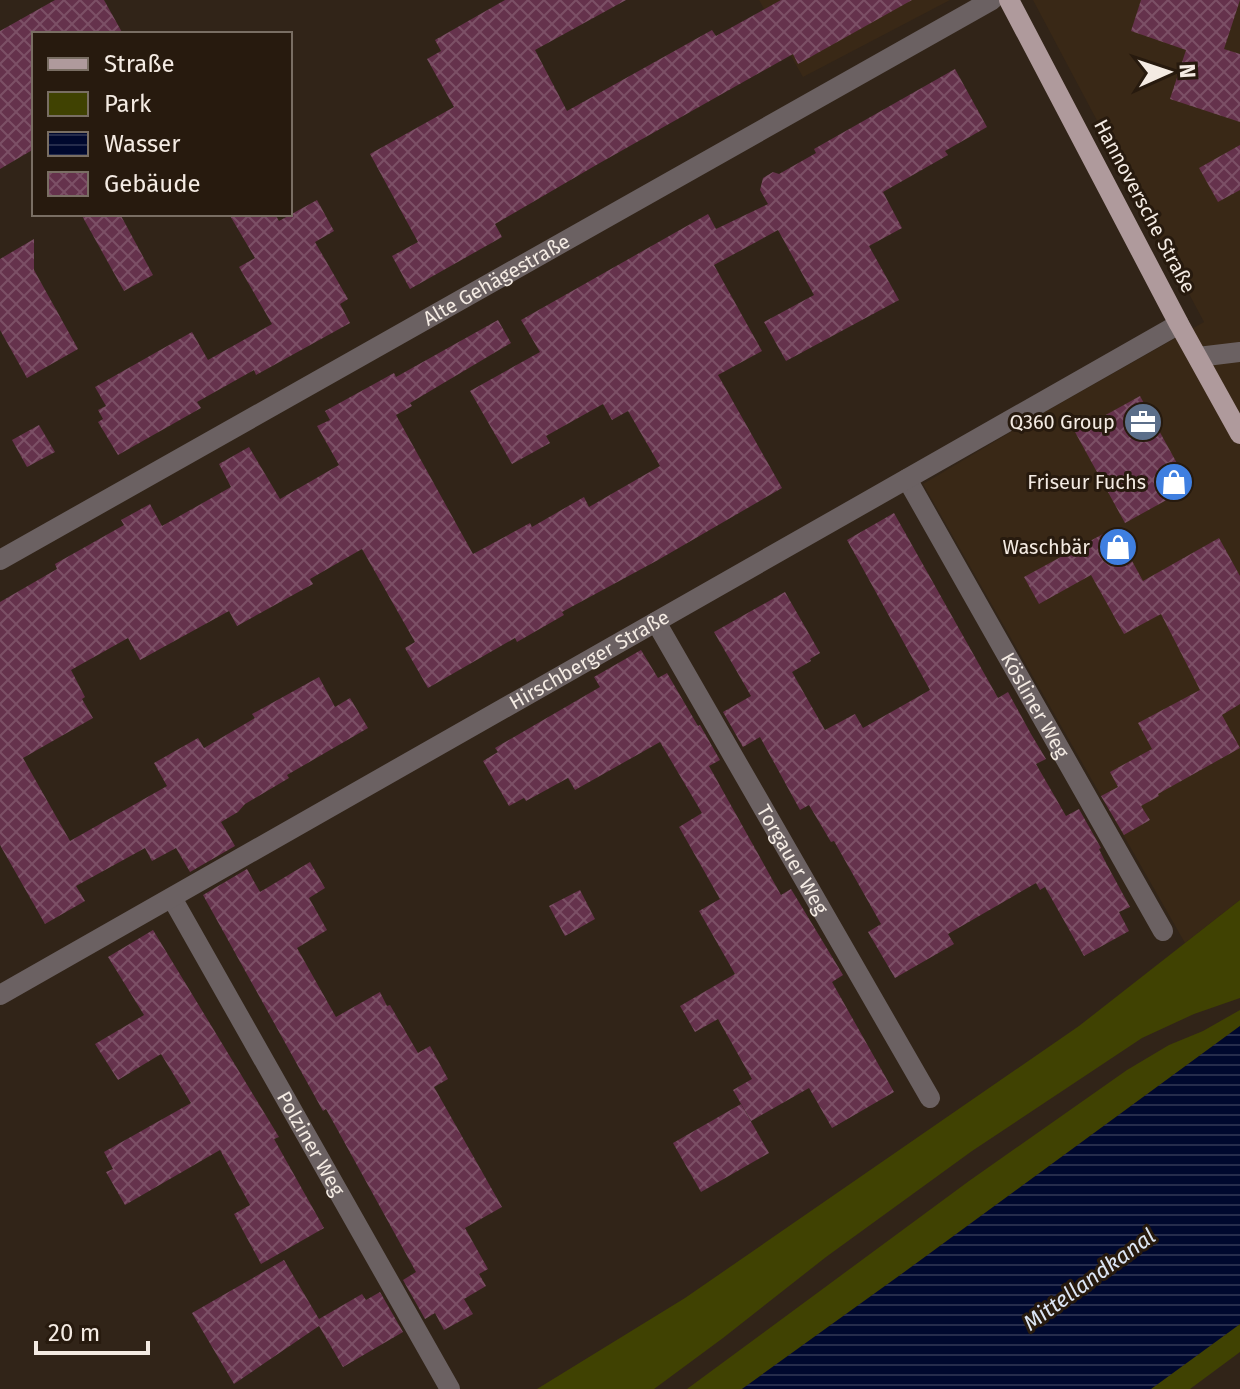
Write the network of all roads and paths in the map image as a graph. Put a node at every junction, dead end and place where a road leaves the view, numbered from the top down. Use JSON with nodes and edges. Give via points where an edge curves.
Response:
{"nodes":[{"id":1,"x":992,"y":0,"type":"edge"},
{"id":2,"x":1009,"y":0,"type":"edge"},
{"id":3,"x":1179,"y":324,"type":"junction"},
{"id":4,"x":1240,"y":352,"type":"edge"},
{"id":5,"x":1198,"y":357,"type":"junction"},
{"id":6,"x":1240,"y":434,"type":"edge"},
{"id":7,"x":907,"y":479,"type":"junction"},
{"id":8,"x":0,"y":560,"type":"edge"},
{"id":9,"x":656,"y":622,"type":"junction"},
{"id":10,"x":172,"y":898,"type":"junction"},
{"id":11,"x":1163,"y":931,"type":"dead end"},
{"id":12,"x":0,"y":995,"type":"edge"},
{"id":13,"x":930,"y":1098,"type":"dead end"},
{"id":14,"x":450,"y":1389,"type":"edge"}],
"edges":[{"from":1,"to":8,"type":"street","name":"Alte Gehägestraße"},
{"from":2,"to":3,"type":"main road","name":"Hannoversche Straße"},
{"from":3,"to":5,"type":"main road","name":"Hannoversche Straße"},
{"from":3,"to":7,"type":"street","name":"Hirschberger Straße"},
{"from":4,"to":5,"type":"street"},
{"from":5,"to":6,"type":"main road","name":"Hannoversche Straße"},
{"from":7,"to":9,"type":"street","name":"Hirschberger Straße"},
{"from":7,"to":11,"type":"street","name":"Kösliner Weg"},
{"from":9,"to":10,"type":"street","name":"Hirschberger Straße"},
{"from":9,"to":13,"type":"street","name":"Torgauer Weg"},
{"from":10,"to":12,"type":"street","name":"Hirschberger Straße"},
{"from":10,"to":14,"type":"street","name":"Polziner Weg"}]}
